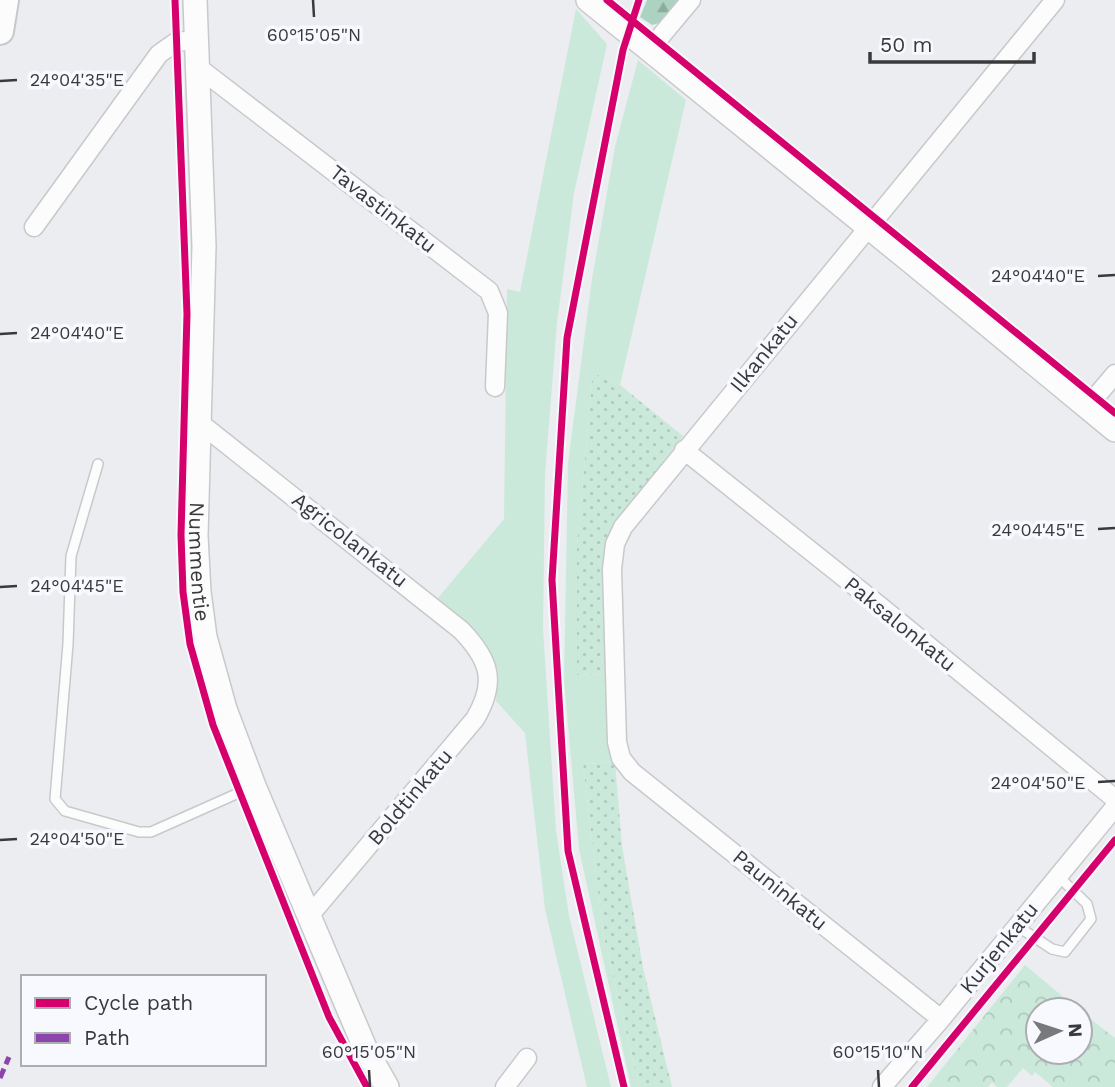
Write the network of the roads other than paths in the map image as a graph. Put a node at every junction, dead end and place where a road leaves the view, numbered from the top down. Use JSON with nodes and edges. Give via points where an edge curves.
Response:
{"nodes":[{"id":1,"x":5,"y":0,"type":"edge"},
{"id":2,"x":195,"y":0,"type":"edge"},
{"id":3,"x":588,"y":0,"type":"edge"},
{"id":4,"x":691,"y":0,"type":"edge"},
{"id":5,"x":1055,"y":0,"type":"edge"},
{"id":6,"x":0,"y":31,"type":"edge"},
{"id":7,"x":196,"y":40,"type":"junction"},
{"id":8,"x":650,"y":49,"type":"junction"},
{"id":9,"x":199,"y":68,"type":"junction"},
{"id":10,"x":34,"y":227,"type":"dead end"},
{"id":11,"x":868,"y":227,"type":"junction"},
{"id":12,"x":1115,"y":374,"type":"edge"},
{"id":13,"x":495,"y":387,"type":"dead end"},
{"id":14,"x":1088,"y":406,"type":"junction"},
{"id":15,"x":200,"y":423,"type":"junction"},
{"id":16,"x":1115,"y":429,"type":"edge"},
{"id":17,"x":684,"y":450,"type":"junction"},
{"id":18,"x":98,"y":464,"type":"dead end"},
{"id":19,"x":488,"y":669,"type":"joint"},
{"id":20,"x":621,"y":758,"type":"joint"},
{"id":21,"x":254,"y":786,"type":"junction"},
{"id":22,"x":1115,"y":799,"type":"edge"},
{"id":23,"x":1115,"y":807,"type":"edge"},
{"id":24,"x":1058,"y":876,"type":"junction"},
{"id":25,"x":310,"y":915,"type":"junction"},
{"id":26,"x":1017,"y":926,"type":"junction"},
{"id":27,"x":941,"y":1019,"type":"junction"},
{"id":28,"x":527,"y":1058,"type":"dead end"},
{"id":29,"x":387,"y":1087,"type":"edge"},
{"id":30,"x":505,"y":1087,"type":"edge"},
{"id":31,"x":882,"y":1087,"type":"edge"}],
"edges":[{"from":1,"to":6,"type":"main road"},
{"from":2,"to":7,"type":"street","name":"Nummentie"},
{"from":3,"to":8,"type":"street"},
{"from":4,"to":8,"type":"street"},
{"from":5,"to":11,"type":"street","name":"Ilkankatu"},
{"from":7,"to":9,"type":"street","name":"Nummentie"},
{"from":7,"to":10,"type":"street","via":[[176,42],[159,54]]},
{"from":8,"to":11,"type":"street"},
{"from":9,"to":13,"type":"street","name":"Tavastinkatu","via":[[489,291],[498,313]]},
{"from":9,"to":15,"type":"street","name":"Nummentie","via":[[204,246]]},
{"from":11,"to":14,"type":"street"},
{"from":11,"to":17,"type":"street","name":"Ilkankatu"},
{"from":12,"to":14,"type":"street"},
{"from":14,"to":16,"type":"street"},
{"from":15,"to":19,"type":"street","name":"Agricolankatu","via":[[461,630],[478,647]]},
{"from":15,"to":21,"type":"street","name":"Nummentie","via":[[196,536],[205,636],[225,709]]},
{"from":17,"to":20,"type":"street","name":"Ilkankatu","via":[[623,527],[615,544],[612,582]]},
{"from":17,"to":22,"type":"street","name":"Paksalonkatu"},
{"from":18,"to":21,"type":"lane","via":[[71,556],[55,799],[65,811],[151,832]]},
{"from":19,"to":25,"type":"street","name":"Boldtinkatu","via":[[488,691],[475,719]]},
{"from":20,"to":27,"type":"street","name":"Pauninkatu","via":[[632,772]]},
{"from":21,"to":25,"type":"street","name":"Nummentie"},
{"from":23,"to":24,"type":"street","name":"Kurjenkatu"},
{"from":24,"to":26,"type":"street","name":"Kurjenkatu"},
{"from":24,"to":26,"type":"lane","via":[[1087,904],[1091,919],[1065,952],[1052,949]]},
{"from":25,"to":29,"type":"street","name":"Nummentie","via":[[365,1048]]},
{"from":26,"to":27,"type":"street","name":"Kurjenkatu"},
{"from":27,"to":31,"type":"street","name":"Kurjenkatu"},
{"from":28,"to":30,"type":"street"}]}
